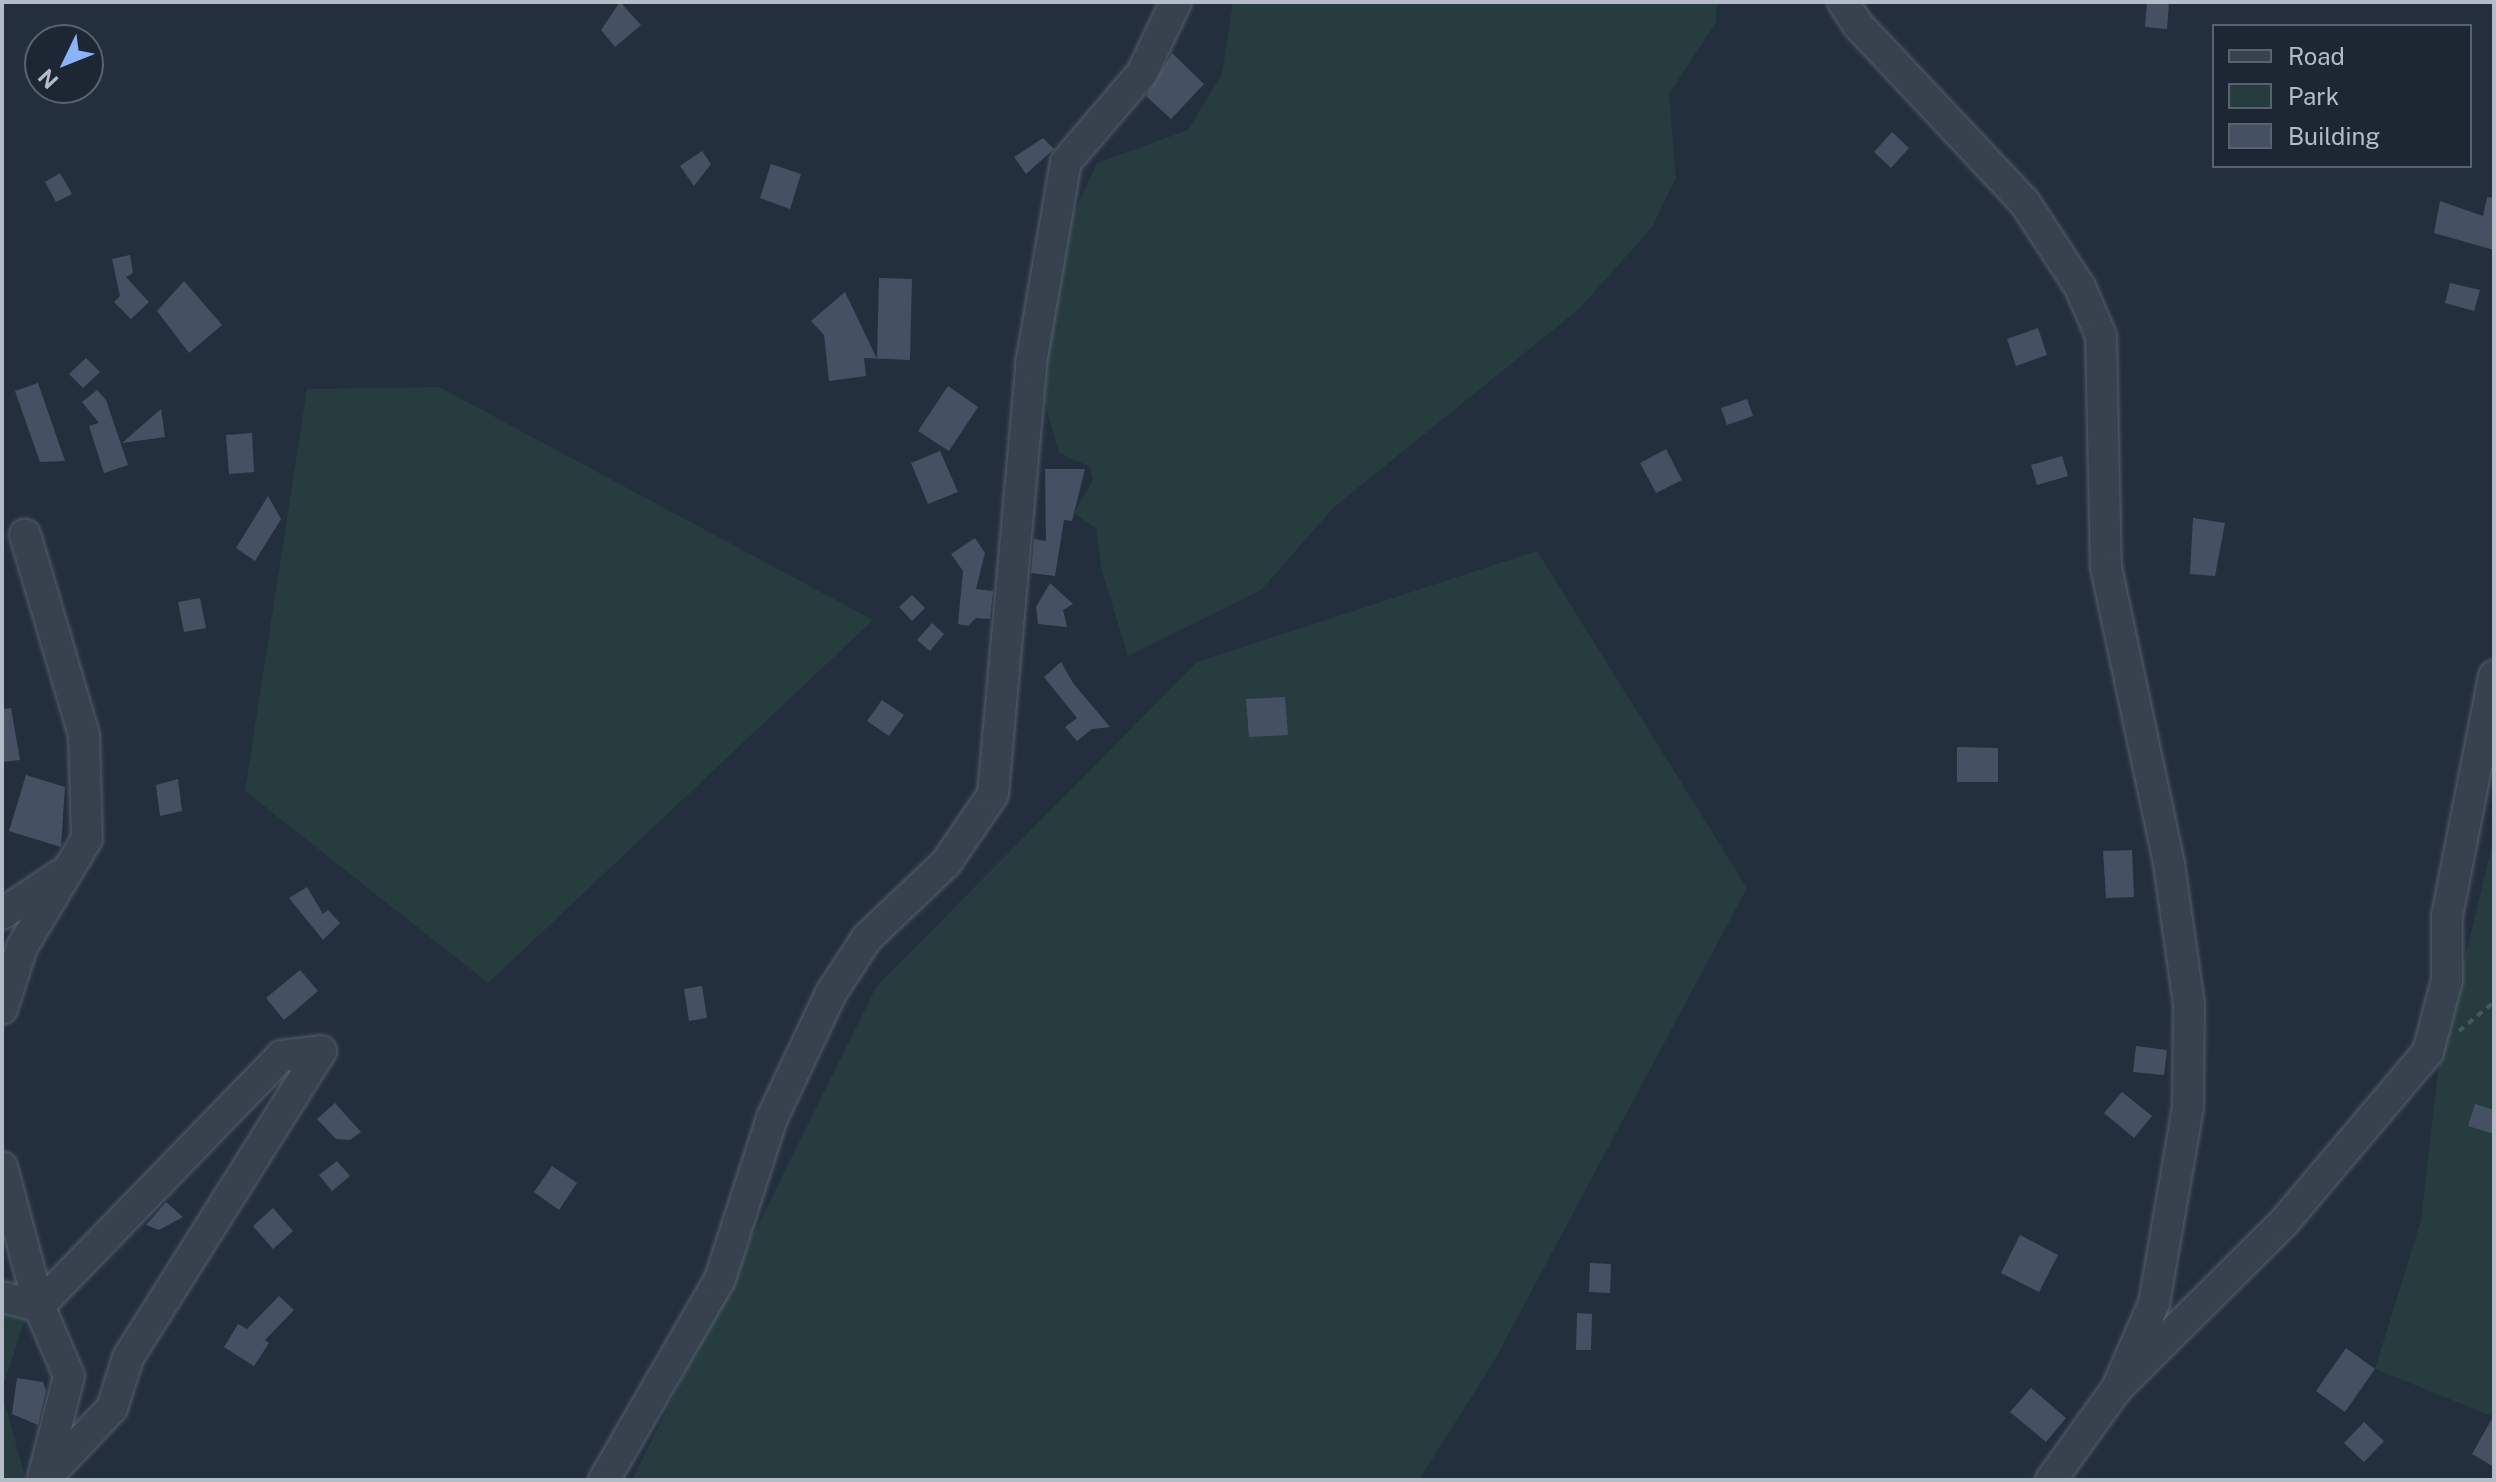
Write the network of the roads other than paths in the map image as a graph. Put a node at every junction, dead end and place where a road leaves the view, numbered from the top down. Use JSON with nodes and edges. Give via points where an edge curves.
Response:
{"nodes":[{"id":1,"x":1176,"y":2,"type":"edge"},
{"id":2,"x":1843,"y":2,"type":"edge"},
{"id":3,"x":25,"y":534,"type":"dead end"},
{"id":4,"x":2494,"y":676,"type":"edge"},
{"id":5,"x":69,"y":869,"type":"junction"},
{"id":6,"x":2,"y":914,"type":"edge"},
{"id":7,"x":2,"y":1009,"type":"edge"},
{"id":8,"x":2,"y":1167,"type":"edge"},
{"id":9,"x":2,"y":1297,"type":"edge"},
{"id":10,"x":39,"y":1306,"type":"junction"},
{"id":11,"x":2117,"y":1388,"type":"junction"},
{"id":12,"x":43,"y":1480,"type":"edge"},
{"id":13,"x":604,"y":1480,"type":"edge"},
{"id":14,"x":2051,"y":1480,"type":"edge"}],
"edges":[{"from":1,"to":13,"type":"street","via":[[1142,73],[1066,162],[1031,364],[993,794],[946,863],[867,938],[831,993],[772,1118],[720,1279]]},
{"from":2,"to":11,"type":"street","via":[[1858,25],[2025,203],[2080,287],[2101,336],[2106,567],[2169,864],[2189,1004],[2188,1107],[2154,1303]]},
{"from":3,"to":5,"type":"street","via":[[84,735],[87,839]]},
{"from":4,"to":11,"type":"street","via":[[2447,916],[2447,980],[2428,1052],[2285,1221]]},
{"from":5,"to":6,"type":"street"},
{"from":5,"to":7,"type":"street","via":[[22,947]]},
{"from":8,"to":10,"type":"street"},
{"from":9,"to":10,"type":"street"},
{"from":10,"to":12,"type":"street","via":[[69,1376]]},
{"from":10,"to":12,"type":"street","via":[[281,1056],[321,1051],[128,1358],[112,1408]]},
{"from":11,"to":14,"type":"street"}]}
